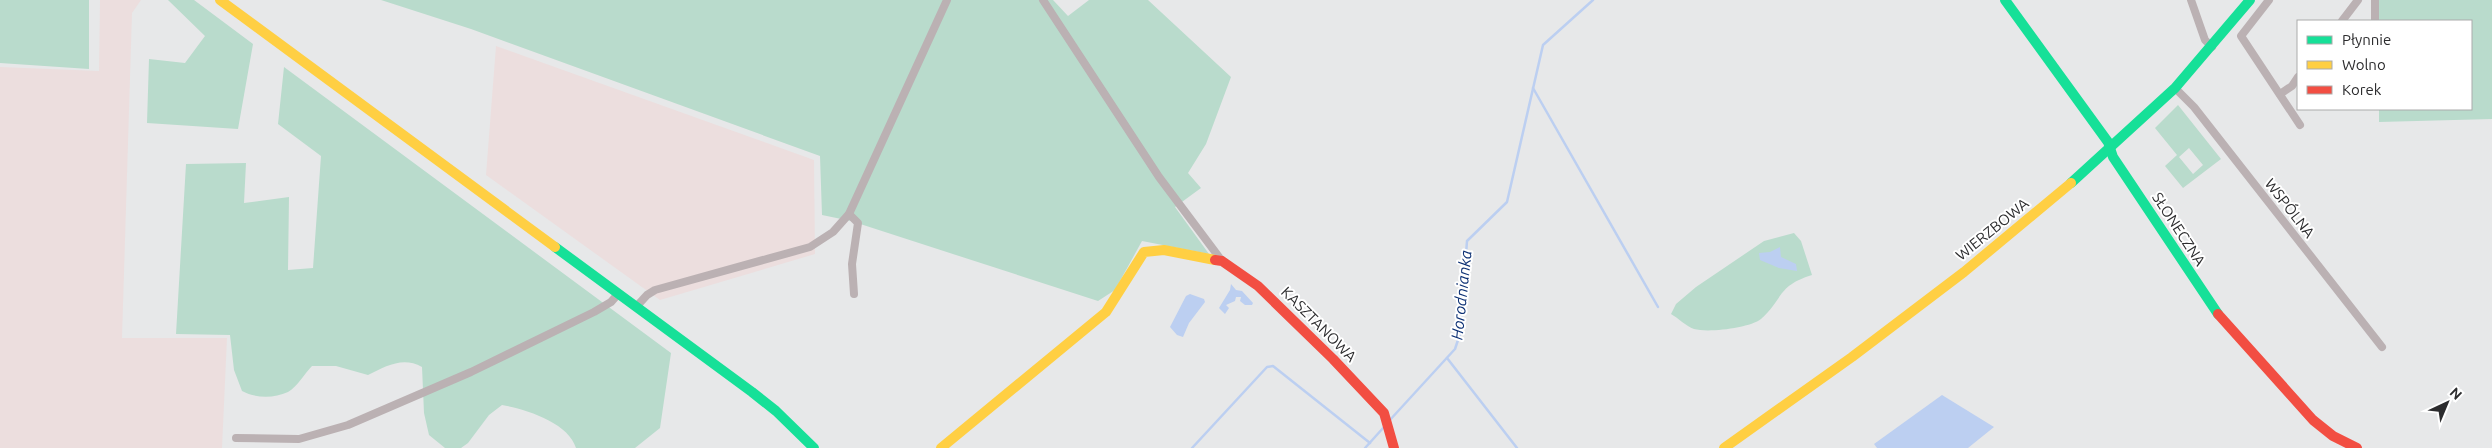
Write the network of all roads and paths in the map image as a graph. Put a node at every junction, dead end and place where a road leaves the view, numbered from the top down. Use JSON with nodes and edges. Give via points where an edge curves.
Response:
{"nodes":[{"id":1,"x":220,"y":0,"type":"edge"},
{"id":2,"x":947,"y":0,"type":"edge"},
{"id":3,"x":1043,"y":0,"type":"edge"},
{"id":4,"x":2005,"y":0,"type":"edge"},
{"id":5,"x":2191,"y":0,"type":"edge"},
{"id":6,"x":2250,"y":0,"type":"edge"},
{"id":7,"x":2269,"y":0,"type":"edge"},
{"id":8,"x":2358,"y":0,"type":"edge"},
{"id":9,"x":2375,"y":0,"type":"edge"},
{"id":10,"x":2343,"y":20,"type":"edge"},
{"id":11,"x":2375,"y":20,"type":"edge"},
{"id":12,"x":2229,"y":26,"type":"junction"},
{"id":13,"x":2241,"y":36,"type":"junction"},
{"id":14,"x":2212,"y":47,"type":"junction"},
{"id":15,"x":2297,"y":79,"type":"edge"},
{"id":16,"x":2175,"y":88,"type":"junction"},
{"id":17,"x":2280,"y":94,"type":"junction"},
{"id":18,"x":2300,"y":125,"type":"dead end"},
{"id":19,"x":2111,"y":150,"type":"junction"},
{"id":20,"x":849,"y":214,"type":"junction"},
{"id":21,"x":1222,"y":261,"type":"junction"},
{"id":22,"x":618,"y":294,"type":"junction"},
{"id":23,"x":854,"y":294,"type":"dead end"},
{"id":24,"x":636,"y":307,"type":"junction"},
{"id":25,"x":2382,"y":347,"type":"dead end"},
{"id":26,"x":236,"y":438,"type":"dead end"},
{"id":27,"x":814,"y":448,"type":"edge"},
{"id":28,"x":941,"y":448,"type":"edge"},
{"id":29,"x":1394,"y":448,"type":"edge"},
{"id":30,"x":1724,"y":448,"type":"edge"},
{"id":31,"x":2357,"y":448,"type":"edge"}],
"edges":[{"from":1,"to":22,"type":"street"},
{"from":2,"to":20,"type":"street"},
{"from":3,"to":21,"type":"street","via":[[1154,169]]},
{"from":4,"to":19,"type":"street","name":"SŁONECZNA"},
{"from":5,"to":14,"type":"street","via":[[2205,40]]},
{"from":6,"to":12,"type":"street","name":"WIERZBOWA"},
{"from":7,"to":13,"type":"street"},
{"from":8,"to":10,"type":"street"},
{"from":9,"to":11,"type":"street"},
{"from":12,"to":13,"type":"street"},
{"from":12,"to":14,"type":"street","name":"WIERZBOWA"},
{"from":13,"to":17,"type":"street"},
{"from":14,"to":16,"type":"street","name":"WIERZBOWA"},
{"from":15,"to":17,"type":"street"},
{"from":16,"to":19,"type":"street","name":"WIERZBOWA"},
{"from":16,"to":25,"type":"street","name":"WSPÓLNA","via":[[2194,107]]},
{"from":17,"to":18,"type":"street"},
{"from":19,"to":30,"type":"street","name":"WIERZBOWA","via":[[1964,272]]},
{"from":19,"to":31,"type":"street","name":"SŁONECZNA","via":[[2220,317],[2313,420],[2333,436]]},
{"from":20,"to":23,"type":"street","via":[[858,223],[852,264]]},
{"from":20,"to":24,"type":"street","via":[[834,232],[810,247],[655,290]]},
{"from":21,"to":28,"type":"street","via":[[1164,250],[1144,252],[1106,312]]},
{"from":21,"to":29,"type":"street","name":"KASZTANOWA","via":[[1275,300],[1333,359],[1386,417]]},
{"from":22,"to":24,"type":"street"},
{"from":22,"to":26,"type":"street","via":[[594,312],[462,376],[348,425],[299,439]]},
{"from":24,"to":27,"type":"street","via":[[776,411]]}]}
